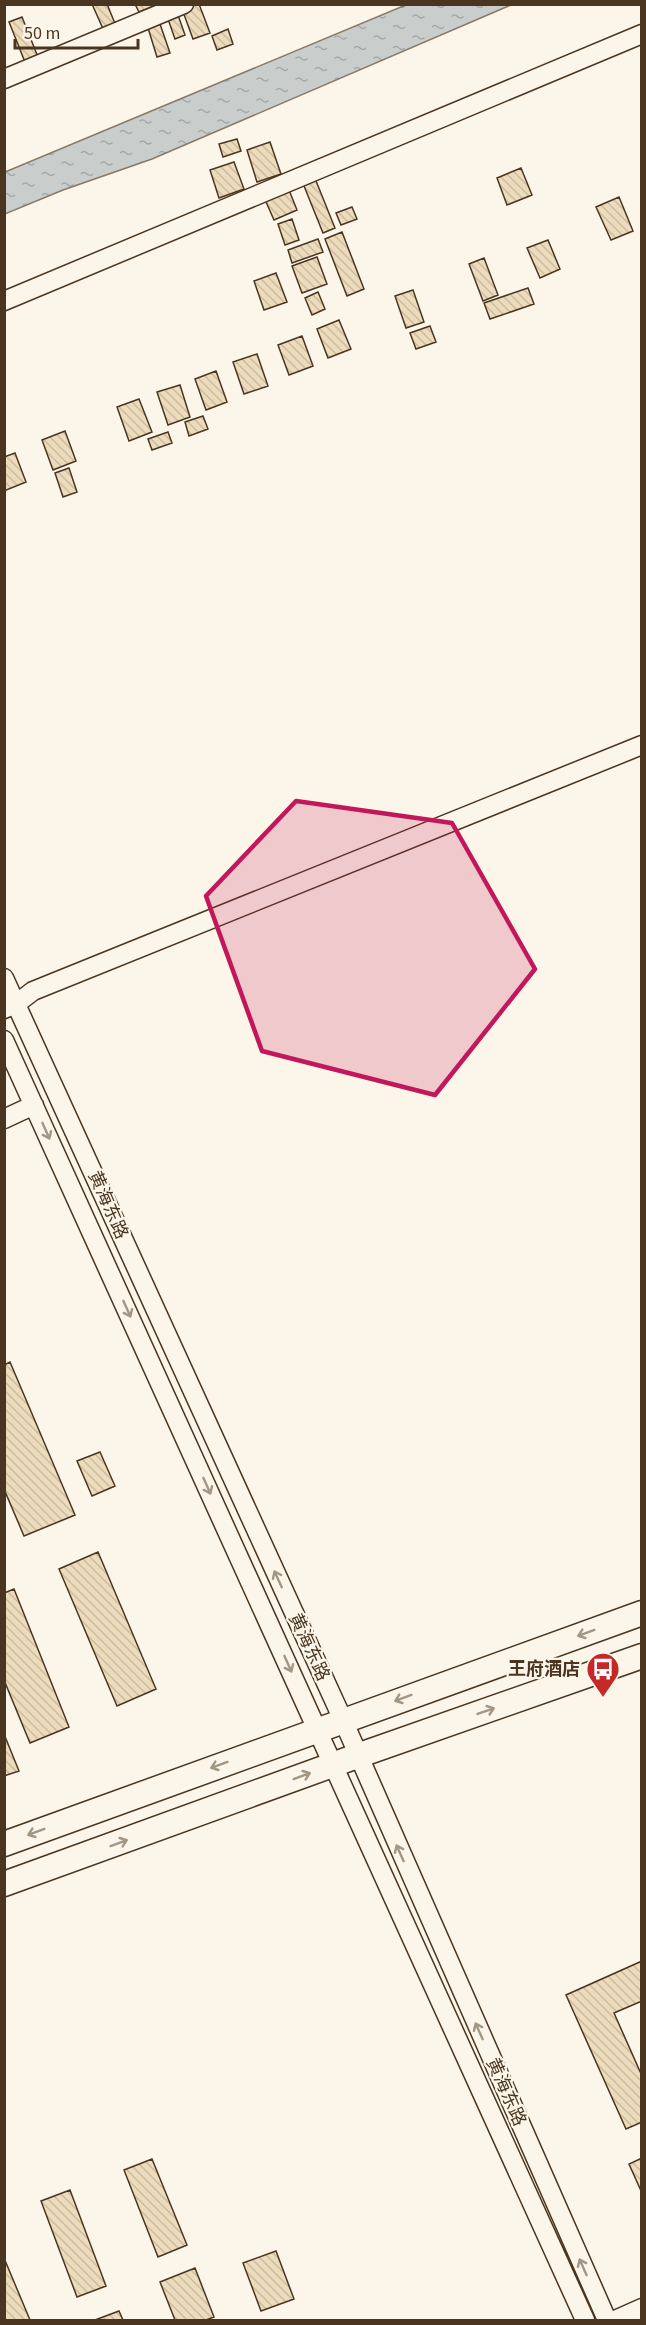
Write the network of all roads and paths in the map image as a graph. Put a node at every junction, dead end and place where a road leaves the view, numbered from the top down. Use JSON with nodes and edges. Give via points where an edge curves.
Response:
{"nodes":[{"id":1,"x":184,"y":4,"type":"edge"},
{"id":2,"x":642,"y":34,"type":"edge"},
{"id":3,"x":4,"y":79,"type":"edge"},
{"id":4,"x":4,"y":301,"type":"edge"},
{"id":5,"x":642,"y":745,"type":"edge"},
{"id":6,"x":4,"y":978,"type":"edge"},
{"id":7,"x":10,"y":1006,"type":"edge"},
{"id":8,"x":4,"y":1040,"type":"edge"},
{"id":9,"x":34,"y":1106,"type":"junction"},
{"id":10,"x":4,"y":1119,"type":"edge"},
{"id":11,"x":642,"y":1613,"type":"edge"},
{"id":12,"x":642,"y":1656,"type":"edge"},
{"id":13,"x":343,"y":1720,"type":"junction"},
{"id":14,"x":318,"y":1729,"type":"junction"},
{"id":15,"x":357,"y":1756,"type":"junction"},
{"id":16,"x":334,"y":1764,"type":"junction"},
{"id":17,"x":4,"y":1844,"type":"edge"},
{"id":18,"x":4,"y":1884,"type":"edge"},
{"id":19,"x":642,"y":2308,"type":"edge"},
{"id":20,"x":585,"y":2320,"type":"edge"},
{"id":21,"x":607,"y":2320,"type":"edge"},
{"id":22,"x":615,"y":2320,"type":"edge"}],
"edges":[{"from":1,"to":3,"type":"street"},
{"from":2,"to":4,"type":"street"},
{"from":5,"to":7,"type":"street","via":[[33,991]]},
{"from":6,"to":7,"type":"street","name":"黄海东路"},
{"from":13,"to":7,"type":"street","name":"黄海东路","one_way":true},
{"from":8,"to":9,"type":"street","name":"黄海东路"},
{"from":9,"to":10,"type":"street"},
{"from":9,"to":14,"type":"street","name":"黄海东路","one_way":true},
{"from":11,"to":13,"type":"main road","one_way":true},
{"from":15,"to":12,"type":"main road","one_way":true},
{"from":13,"to":14,"type":"main road"},
{"from":13,"to":15,"type":"street","name":"黄海东路"},
{"from":14,"to":16,"type":"street","name":"黄海东路"},
{"from":14,"to":17,"type":"main road","one_way":true},
{"from":15,"to":16,"type":"main road"},
{"from":21,"to":15,"type":"street","name":"黄海东路","one_way":true},
{"from":18,"to":16,"type":"main road","one_way":true},
{"from":16,"to":20,"type":"street","name":"黄海东路"},
{"from":19,"to":22,"type":"street"}]}
